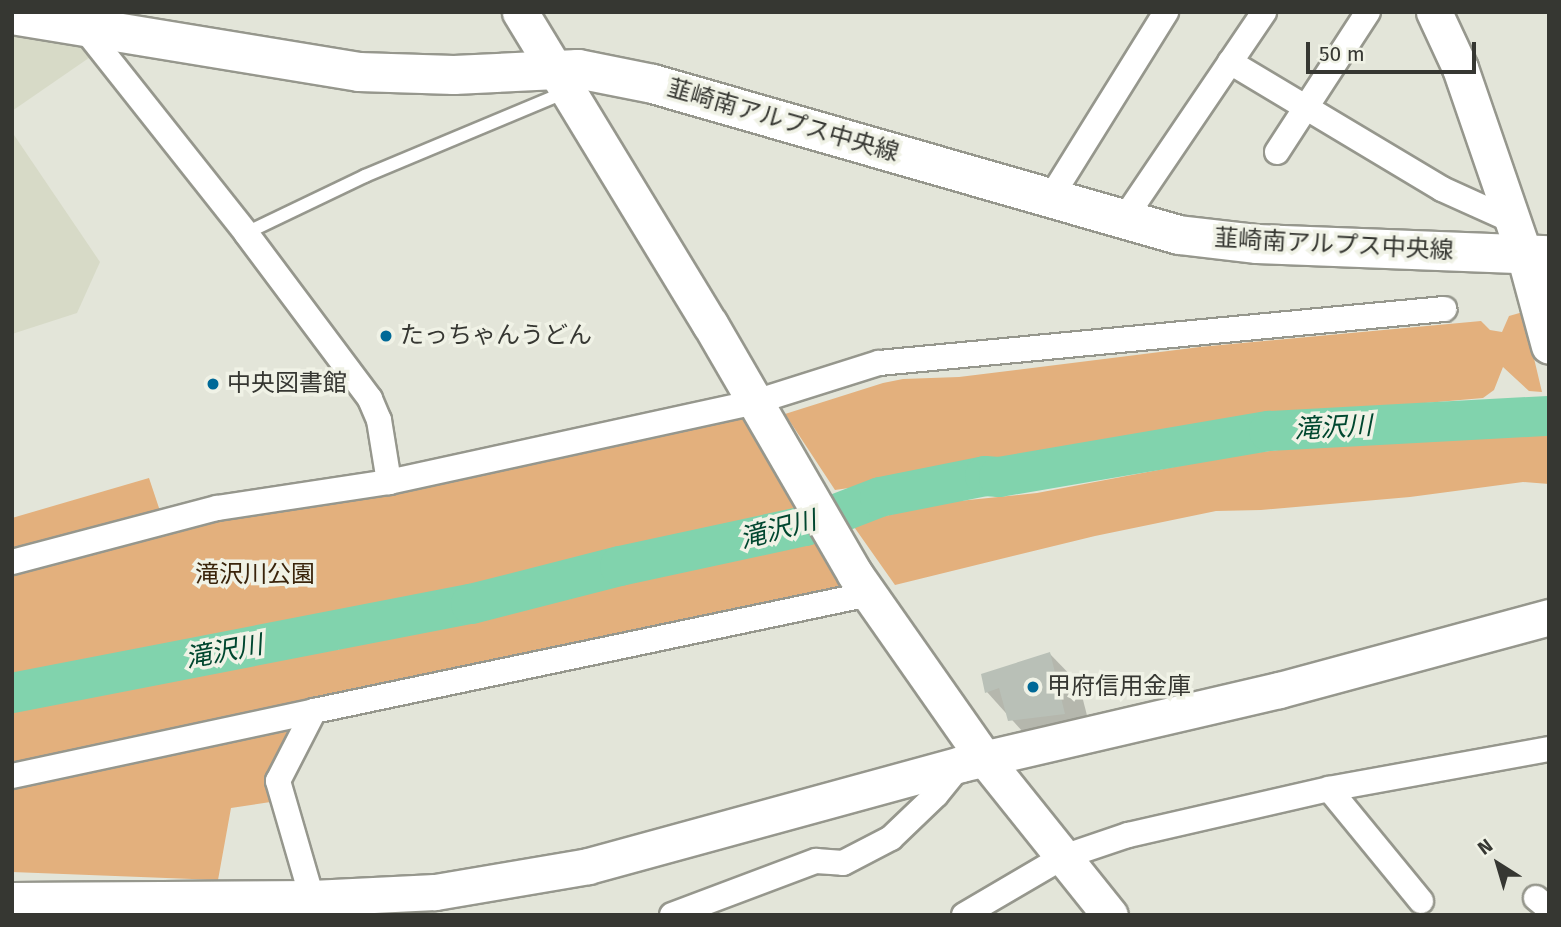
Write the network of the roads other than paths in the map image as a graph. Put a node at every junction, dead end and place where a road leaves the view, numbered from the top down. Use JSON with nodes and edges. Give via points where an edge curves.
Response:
{"nodes":[{"id":1,"x":520,"y":12,"type":"edge"},
{"id":2,"x":1166,"y":12,"type":"edge"},
{"id":3,"x":1264,"y":12,"type":"edge"},
{"id":4,"x":1368,"y":12,"type":"edge"},
{"id":5,"x":1434,"y":12,"type":"edge"},
{"id":6,"x":12,"y":15,"type":"edge"},
{"id":7,"x":105,"y":23,"type":"edge"},
{"id":8,"x":1230,"y":62,"type":"junction"},
{"id":9,"x":560,"y":81,"type":"junction"},
{"id":10,"x":1306,"y":108,"type":"junction"},
{"id":11,"x":1277,"y":152,"type":"dead end"},
{"id":12,"x":1051,"y":197,"type":"junction"},
{"id":13,"x":1124,"y":219,"type":"junction"},
{"id":14,"x":246,"y":233,"type":"junction"},
{"id":15,"x":1529,"y":243,"type":"edge"},
{"id":16,"x":1444,"y":309,"type":"dead end"},
{"id":17,"x":1544,"y":332,"type":"edge"},
{"id":18,"x":755,"y":402,"type":"junction"},
{"id":19,"x":389,"y":482,"type":"junction"},
{"id":20,"x":12,"y":562,"type":"edge"},
{"id":21,"x":862,"y":584,"type":"junction"},
{"id":22,"x":1549,"y":617,"type":"edge"},
{"id":23,"x":314,"y":711,"type":"junction"},
{"id":24,"x":1549,"y":749,"type":"edge"},
{"id":25,"x":972,"y":761,"type":"junction"},
{"id":26,"x":12,"y":776,"type":"edge"},
{"id":27,"x":1329,"y":789,"type":"junction"},
{"id":28,"x":1063,"y":857,"type":"junction"},
{"id":29,"x":312,"y":898,"type":"junction"},
{"id":30,"x":12,"y":900,"type":"edge"},
{"id":31,"x":1421,"y":901,"type":"dead end"},
{"id":32,"x":672,"y":915,"type":"edge"},
{"id":33,"x":964,"y":915,"type":"edge"},
{"id":34,"x":1110,"y":915,"type":"edge"}],
"edges":[{"from":1,"to":9,"type":"street"},
{"from":2,"to":12,"type":"street"},
{"from":3,"to":8,"type":"street"},
{"from":4,"to":10,"type":"street"},
{"from":5,"to":15,"type":"street","via":[[1461,68]]},
{"from":6,"to":7,"type":"main road","name":"韮崎南アルプス中央線"},
{"from":7,"to":9,"type":"main road","name":"韮崎南アルプス中央線","via":[[359,72]]},
{"from":7,"to":14,"type":"street"},
{"from":8,"to":10,"type":"street"},
{"from":8,"to":13,"type":"street"},
{"from":9,"to":12,"type":"main road","name":"韮崎南アルプス中央線","via":[[578,69],[653,84]]},
{"from":9,"to":14,"type":"lane"},
{"from":9,"to":18,"type":"street"},
{"from":10,"to":11,"type":"street"},
{"from":10,"to":15,"type":"street"},
{"from":12,"to":13,"type":"main road","name":"韮崎南アルプス中央線"},
{"from":13,"to":15,"type":"main road","name":"韮崎南アルプス中央線","via":[[1180,235],[1257,244]]},
{"from":14,"to":19,"type":"street","via":[[370,399],[379,421]]},
{"from":15,"to":17,"type":"street"},
{"from":16,"to":18,"type":"street","via":[[879,363]]},
{"from":18,"to":19,"type":"street"},
{"from":18,"to":21,"type":"street"},
{"from":19,"to":20,"type":"street","via":[[217,509]]},
{"from":21,"to":23,"type":"street"},
{"from":21,"to":25,"type":"street"},
{"from":22,"to":25,"type":"street","via":[[1279,690]]},
{"from":23,"to":26,"type":"street"},
{"from":23,"to":29,"type":"street","via":[[278,781]]},
{"from":24,"to":27,"type":"street"},
{"from":25,"to":28,"type":"street"},
{"from":25,"to":29,"type":"street","via":[[588,866],[435,892]]},
{"from":25,"to":32,"type":"street","via":[[891,838],[843,863],[816,861]]},
{"from":27,"to":28,"type":"street","via":[[1128,835]]},
{"from":27,"to":31,"type":"street"},
{"from":28,"to":33,"type":"street"},
{"from":28,"to":34,"type":"street"},
{"from":29,"to":30,"type":"street"}]}
